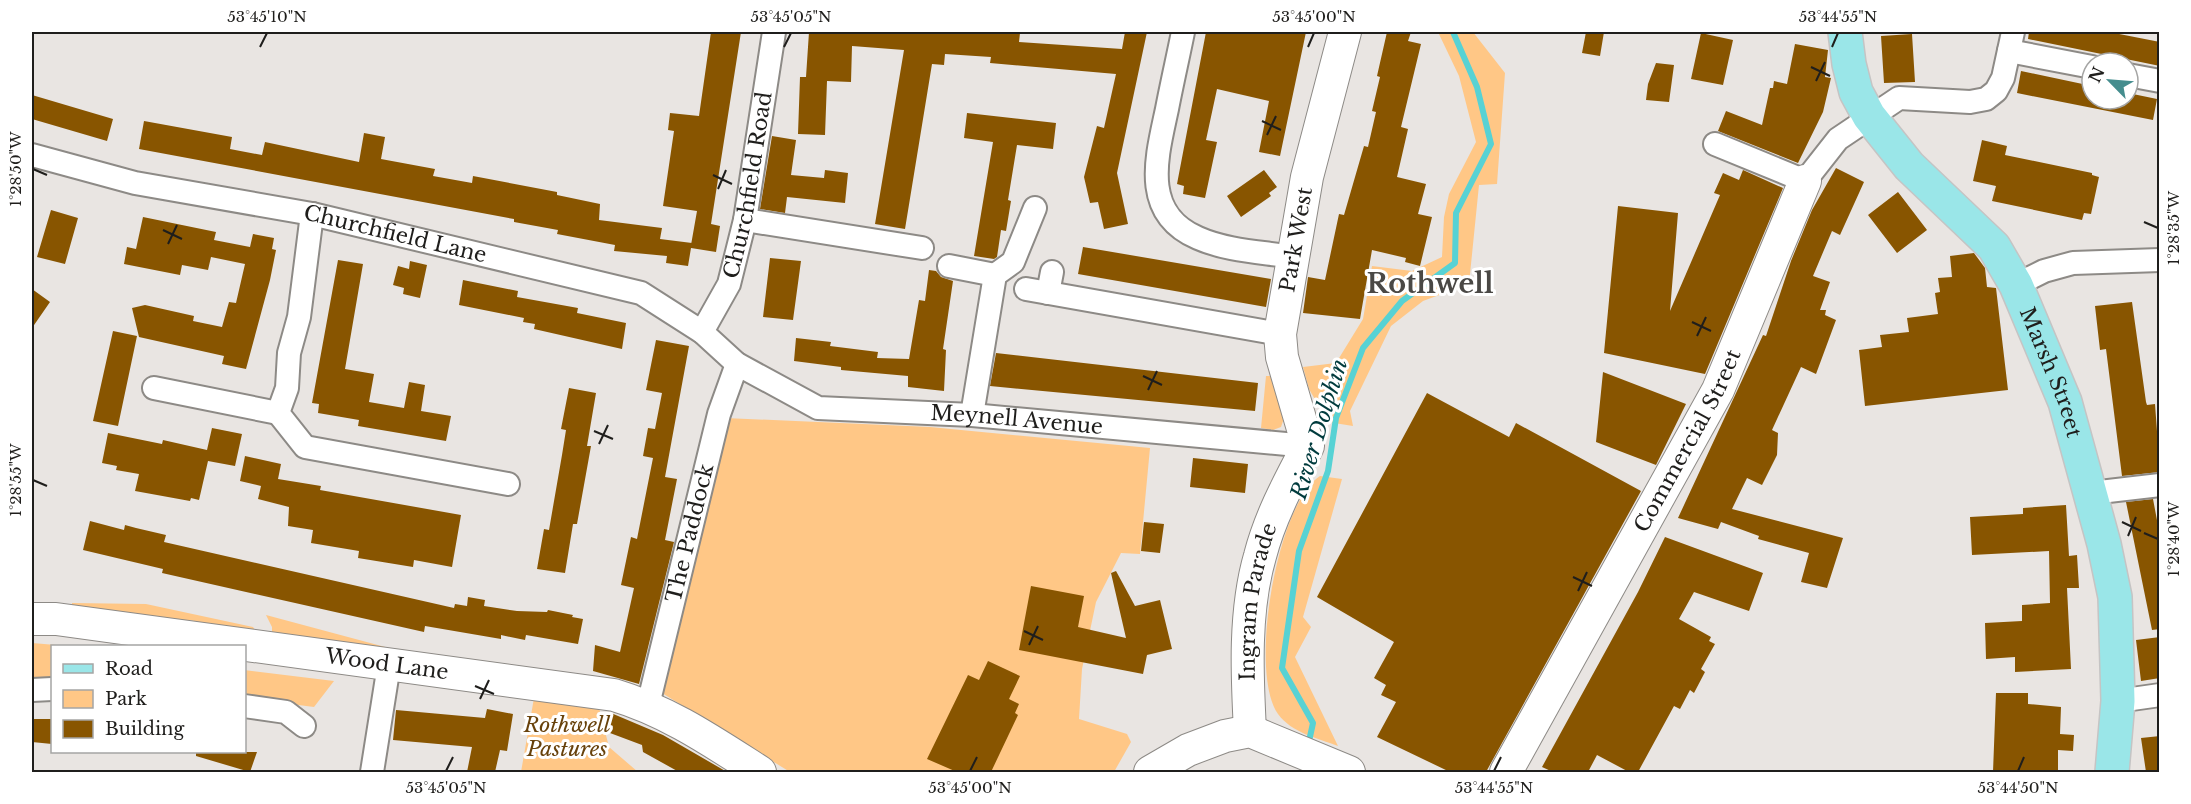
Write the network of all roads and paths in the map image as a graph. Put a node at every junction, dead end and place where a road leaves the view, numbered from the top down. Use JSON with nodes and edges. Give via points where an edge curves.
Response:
{"nodes":[{"id":1,"x":774,"y":32,"type":"edge"},
{"id":2,"x":1183,"y":32,"type":"edge"},
{"id":3,"x":1345,"y":32,"type":"edge"},
{"id":4,"x":1845,"y":32,"type":"edge"},
{"id":5,"x":2011,"y":41,"type":"edge"},
{"id":6,"x":2080,"y":63,"type":"edge"},
{"id":7,"x":2140,"y":77,"type":"edge"},
{"id":8,"x":2160,"y":81,"type":"edge"},
{"id":9,"x":1869,"y":116,"type":"junction"},
{"id":10,"x":1715,"y":144,"type":"dead end"},
{"id":11,"x":32,"y":158,"type":"edge"},
{"id":12,"x":1805,"y":181,"type":"junction"},
{"id":13,"x":1035,"y":208,"type":"dead end"},
{"id":14,"x":312,"y":214,"type":"junction"},
{"id":15,"x":745,"y":220,"type":"junction"},
{"id":16,"x":922,"y":248,"type":"dead end"},
{"id":17,"x":1293,"y":257,"type":"junction"},
{"id":18,"x":2160,"y":260,"type":"edge"},
{"id":19,"x":949,"y":266,"type":"dead end"},
{"id":20,"x":995,"y":275,"type":"junction"},
{"id":21,"x":1042,"y":285,"type":"dead end"},
{"id":22,"x":2016,"y":285,"type":"junction"},
{"id":23,"x":702,"y":332,"type":"junction"},
{"id":24,"x":1280,"y":334,"type":"junction"},
{"id":25,"x":737,"y":364,"type":"junction"},
{"id":26,"x":154,"y":388,"type":"dead end"},
{"id":27,"x":278,"y":412,"type":"junction"},
{"id":28,"x":972,"y":415,"type":"junction"},
{"id":29,"x":1308,"y":446,"type":"junction"},
{"id":30,"x":508,"y":483,"type":"dead end"},
{"id":31,"x":2160,"y":485,"type":"edge"},
{"id":32,"x":2091,"y":493,"type":"junction"},
{"id":33,"x":32,"y":620,"type":"edge"},
{"id":34,"x":241,"y":645,"type":"edge"},
{"id":35,"x":246,"y":646,"type":"edge"},
{"id":36,"x":389,"y":665,"type":"junction"},
{"id":37,"x":51,"y":689,"type":"edge"},
{"id":38,"x":32,"y":690,"type":"edge"},
{"id":39,"x":2160,"y":695,"type":"edge"},
{"id":40,"x":2118,"y":701,"type":"junction"},
{"id":41,"x":648,"y":705,"type":"junction"},
{"id":42,"x":246,"y":706,"type":"edge"},
{"id":43,"x":304,"y":726,"type":"dead end"},
{"id":44,"x":1250,"y":731,"type":"junction"},
{"id":45,"x":1338,"y":768,"type":"edge"},
{"id":46,"x":372,"y":772,"type":"edge"},
{"id":47,"x":760,"y":772,"type":"edge"},
{"id":48,"x":1150,"y":772,"type":"edge"},
{"id":49,"x":1506,"y":772,"type":"edge"},
{"id":50,"x":2112,"y":772,"type":"edge"}],
"edges":[{"from":1,"to":15,"type":"street","name":"Churchfield Road"},
{"from":2,"to":17,"type":"street","via":[[1155,167],[1161,201],[1170,216],[1197,238]]},
{"from":3,"to":17,"type":"street","name":"Park West","via":[[1307,177]]},
{"from":4,"to":9,"type":"main road","name":"Marsh Street","via":[[1856,92]]},
{"from":5,"to":6,"type":"street"},
{"from":5,"to":9,"type":"street","name":"Commercial Street","via":[[2003,78],[1996,92],[1986,99],[1970,102],[1899,98]]},
{"from":7,"to":8,"type":"street"},
{"from":9,"to":12,"type":"street","name":"Commercial Street","via":[[1838,139]]},
{"from":9,"to":22,"type":"main road","name":"Marsh Street","via":[[1909,166],[1994,247]]},
{"from":10,"to":12,"type":"street"},
{"from":11,"to":14,"type":"street","name":"Churchfield Lane","via":[[135,183]]},
{"from":12,"to":49,"type":"street","name":"Commercial Street","via":[[1718,390]]},
{"from":13,"to":20,"type":"street","via":[[1013,262]]},
{"from":14,"to":23,"type":"street","name":"Churchfield Lane","via":[[641,293]]},
{"from":14,"to":27,"type":"street","via":[[287,388]]},
{"from":15,"to":16,"type":"street"},
{"from":15,"to":23,"type":"street","name":"Churchfield Road","via":[[729,284]]},
{"from":17,"to":24,"type":"street","name":"Park West"},
{"from":18,"to":22,"type":"street","via":[[2073,263]]},
{"from":19,"to":20,"type":"street"},
{"from":20,"to":28,"type":"street"},
{"from":21,"to":24,"type":"street"},
{"from":22,"to":32,"type":"main road","name":"Marsh Street","via":[[2065,402]]},
{"from":23,"to":25,"type":"street","name":"Churchfield Lane"},
{"from":24,"to":29,"type":"street","name":"Park West","via":[[1282,357]]},
{"from":25,"to":28,"type":"street","name":"Meynell Avenue","via":[[818,408]]},
{"from":25,"to":41,"type":"street","name":"The Paddock","via":[[719,414]]},
{"from":26,"to":27,"type":"street"},
{"from":27,"to":30,"type":"street","via":[[305,447]]},
{"from":28,"to":29,"type":"street","name":"Meynell Avenue"},
{"from":29,"to":44,"type":"street","name":"Ingram Parade","via":[[1259,558],[1249,640]]},
{"from":31,"to":32,"type":"street"},
{"from":32,"to":40,"type":"main road","name":"Marsh Street","via":[[2115,597]]},
{"from":33,"to":34,"type":"street","name":"Wood Lane"},
{"from":35,"to":36,"type":"street","name":"Wood Lane"},
{"from":36,"to":41,"type":"street","name":"Wood Lane","via":[[586,689]]},
{"from":36,"to":46,"type":"street"},
{"from":37,"to":38,"type":"street"},
{"from":39,"to":40,"type":"street"},
{"from":40,"to":50,"type":"main road","name":"Marsh Street"},
{"from":41,"to":47,"type":"street","name":"Wood Lane"},
{"from":42,"to":43,"type":"street","via":[[286,712]]},
{"from":44,"to":45,"type":"street"},
{"from":44,"to":48,"type":"street","via":[[1188,750]]}]}
